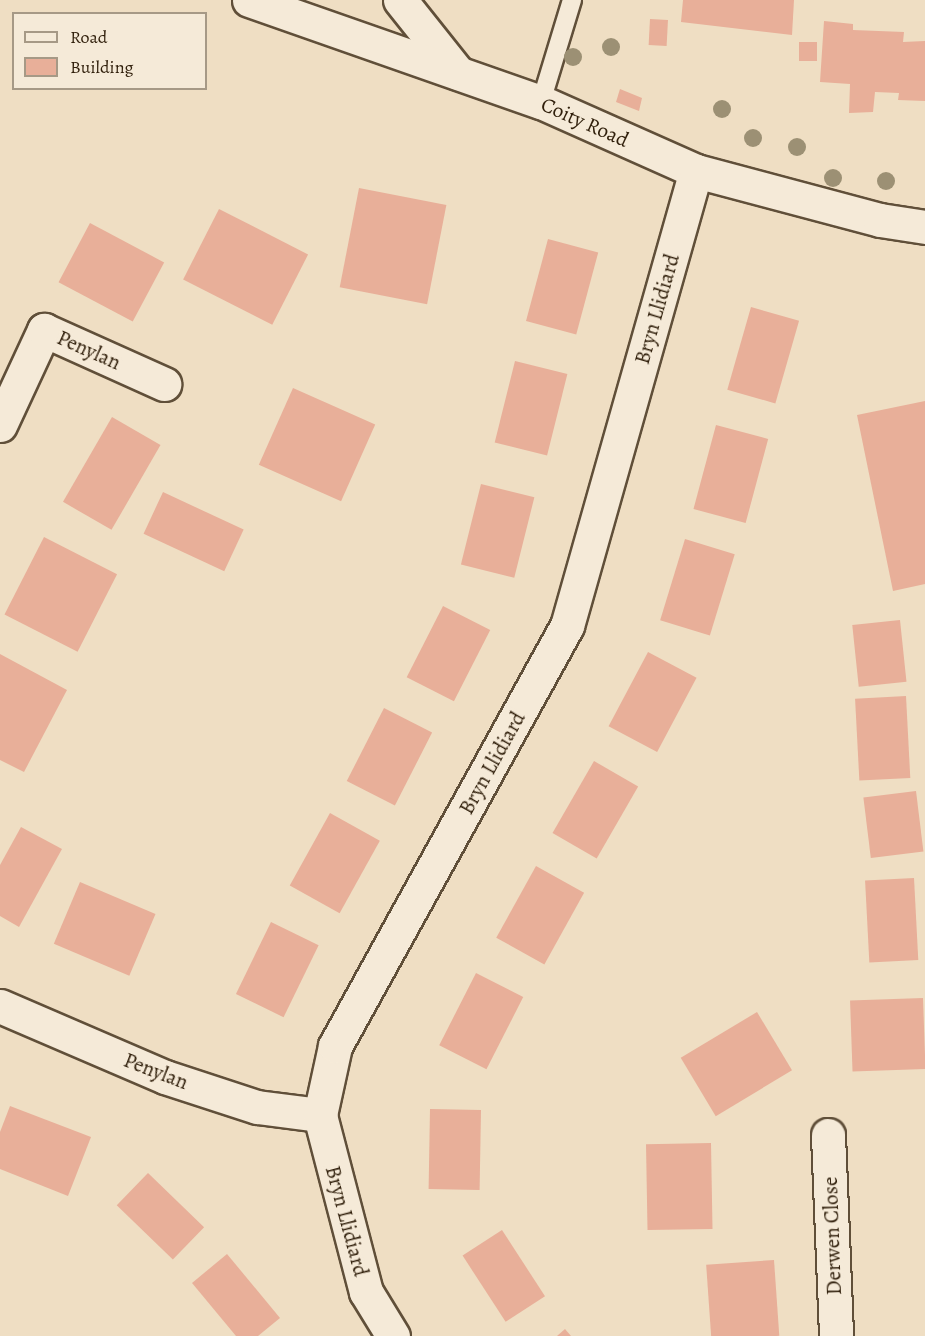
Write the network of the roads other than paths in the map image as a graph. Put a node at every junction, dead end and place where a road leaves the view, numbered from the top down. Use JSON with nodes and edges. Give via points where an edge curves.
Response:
{"nodes":[{"id":1,"x":249,"y":0,"type":"edge"},
{"id":2,"x":400,"y":0,"type":"edge"},
{"id":3,"x":572,"y":0,"type":"edge"},
{"id":4,"x":458,"y":73,"type":"junction"},
{"id":5,"x":541,"y":102,"type":"junction"},
{"id":6,"x":696,"y":171,"type":"junction"},
{"id":7,"x":925,"y":227,"type":"edge"},
{"id":8,"x":165,"y":384,"type":"dead end"},
{"id":9,"x":0,"y":425,"type":"edge"},
{"id":10,"x":0,"y":1006,"type":"edge"},
{"id":11,"x":320,"y":1115,"type":"junction"},
{"id":12,"x":828,"y":1136,"type":"dead end"},
{"id":13,"x":393,"y":1336,"type":"edge"},
{"id":14,"x":836,"y":1336,"type":"edge"}],
"edges":[{"from":1,"to":4,"type":"street","name":"Coity Road"},
{"from":2,"to":4,"type":"street"},
{"from":3,"to":5,"type":"lane"},
{"from":4,"to":5,"type":"street","name":"Coity Road"},
{"from":5,"to":6,"type":"street","name":"Coity Road"},
{"from":6,"to":7,"type":"street","name":"Coity Road","via":[[880,220]]},
{"from":6,"to":11,"type":"street","name":"Bryn Llidiard","via":[[567,626],[335,1046]]},
{"from":8,"to":9,"type":"street","name":"Penylan","via":[[44,330]]},
{"from":10,"to":11,"type":"street","name":"Penylan","via":[[165,1077],[257,1107]]},
{"from":11,"to":13,"type":"street","name":"Bryn Llidiard","via":[[366,1292]]},
{"from":12,"to":14,"type":"street","name":"Derwen Close"}]}
